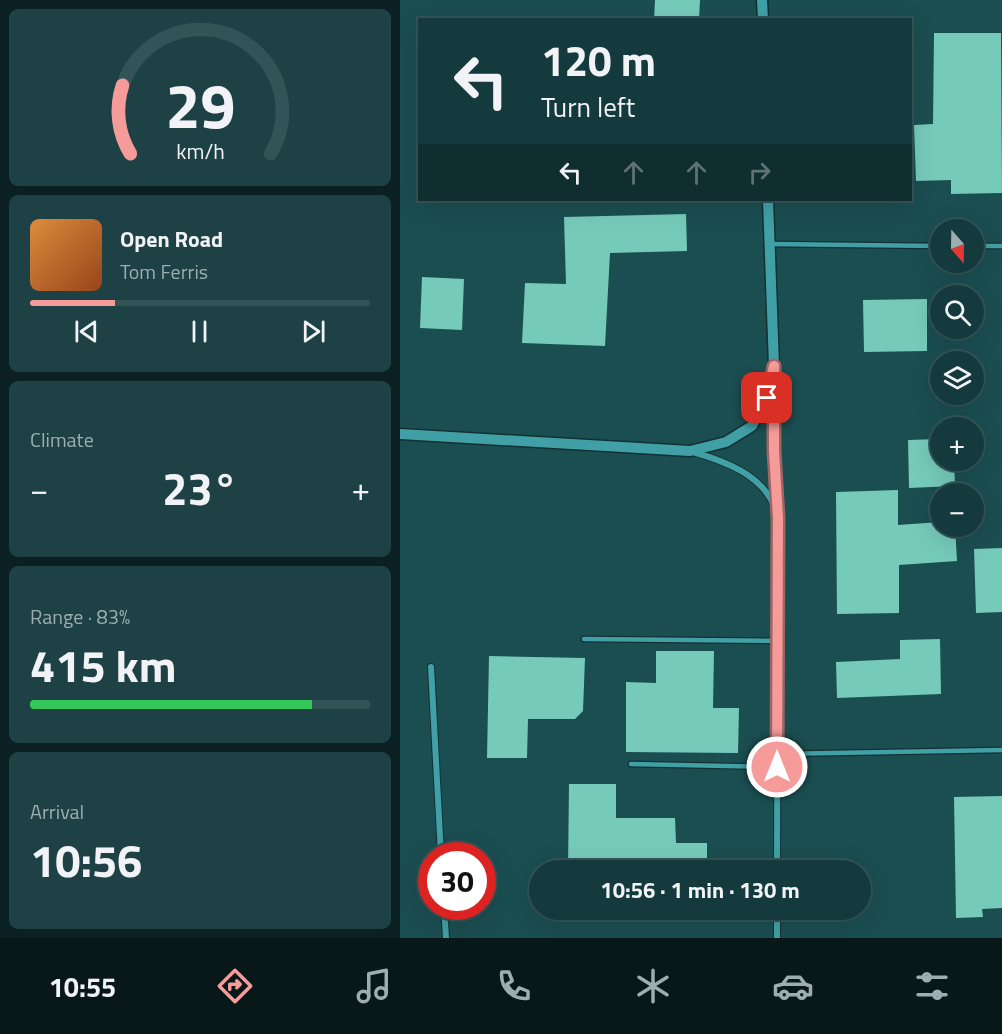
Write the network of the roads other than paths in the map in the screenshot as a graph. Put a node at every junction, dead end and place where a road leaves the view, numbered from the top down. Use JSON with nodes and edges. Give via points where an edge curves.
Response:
{"nodes":[{"id":1,"x":762,"y":0,"type":"edge"},
{"id":2,"x":763,"y":18,"type":"edge"},
{"id":3,"x":769,"y":201,"type":"edge"},
{"id":4,"x":770,"y":244,"type":"junction"},
{"id":5,"x":930,"y":246,"type":"edge"},
{"id":6,"x":984,"y":246,"type":"edge"},
{"id":7,"x":1002,"y":246,"type":"edge"},
{"id":8,"x":774,"y":366,"type":"junction"},
{"id":9,"x":400,"y":434,"type":"edge"},
{"id":10,"x":690,"y":451,"type":"junction"},
{"id":11,"x":778,"y":518,"type":"junction"},
{"id":12,"x":584,"y":639,"type":"dead end"},
{"id":13,"x":778,"y":641,"type":"junction"},
{"id":14,"x":431,"y":667,"type":"dead end"},
{"id":15,"x":1002,"y":750,"type":"edge"},
{"id":16,"x":777,"y":754,"type":"junction"},
{"id":17,"x":631,"y":764,"type":"dead end"},
{"id":18,"x":777,"y":767,"type":"junction"},
{"id":19,"x":440,"y":842,"type":"edge"},
{"id":20,"x":777,"y":860,"type":"edge"},
{"id":21,"x":445,"y":920,"type":"edge"},
{"id":22,"x":777,"y":920,"type":"edge"},
{"id":23,"x":446,"y":938,"type":"edge"},
{"id":24,"x":777,"y":938,"type":"edge"}],
"edges":[{"from":1,"to":2,"type":"street"},
{"from":3,"to":4,"type":"street"},
{"from":4,"to":5,"type":"lane"},
{"from":4,"to":8,"type":"street"},
{"from":6,"to":7,"type":"lane"},
{"from":8,"to":10,"type":"street","via":[[767,398],[752,426],[726,442]]},
{"from":8,"to":11,"type":"street"},
{"from":9,"to":10,"type":"street"},
{"from":10,"to":11,"type":"street","via":[[726,462],[757,482],[772,501]]},
{"from":11,"to":13,"type":"street"},
{"from":12,"to":13,"type":"lane"},
{"from":13,"to":16,"type":"street"},
{"from":14,"to":19,"type":"street"},
{"from":15,"to":16,"type":"lane"},
{"from":16,"to":18,"type":"street"},
{"from":17,"to":18,"type":"lane"},
{"from":18,"to":20,"type":"street"},
{"from":21,"to":23,"type":"street"},
{"from":22,"to":24,"type":"street"}]}
